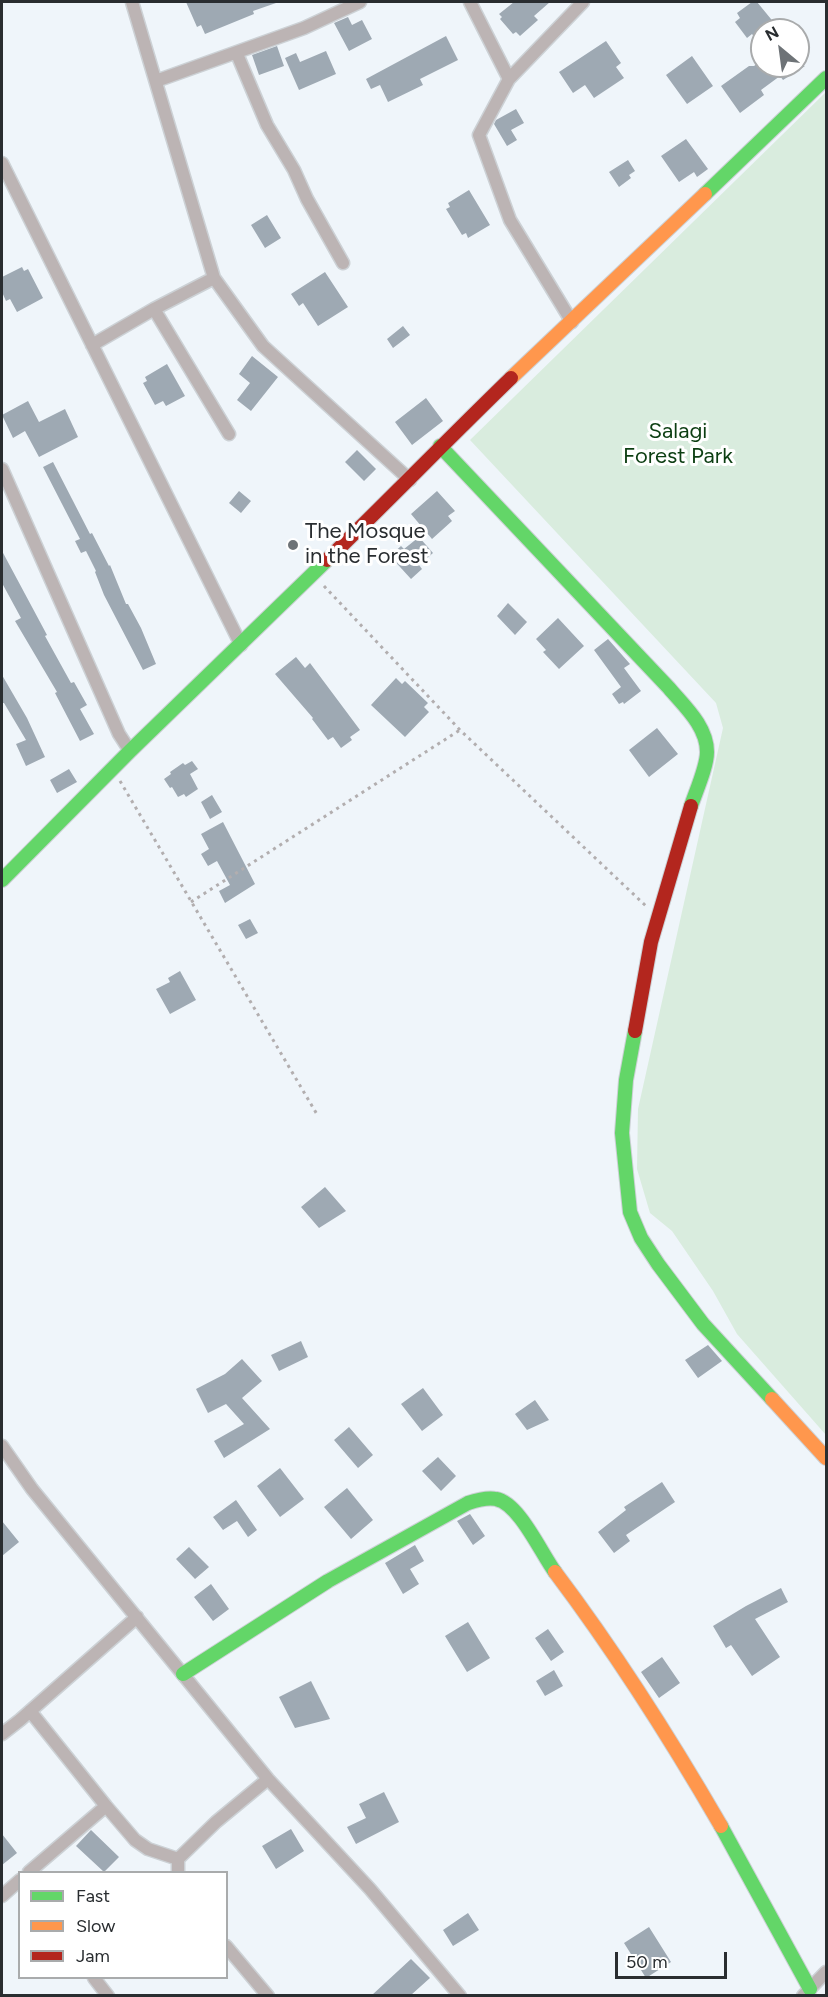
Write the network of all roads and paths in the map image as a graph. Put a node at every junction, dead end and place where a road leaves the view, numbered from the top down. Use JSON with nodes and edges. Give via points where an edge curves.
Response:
{"nodes":[{"id":1,"x":132,"y":2,"type":"edge"},
{"id":2,"x":360,"y":2,"type":"edge"},
{"id":3,"x":470,"y":2,"type":"edge"},
{"id":4,"x":583,"y":2,"type":"edge"},
{"id":5,"x":237,"y":54,"type":"junction"},
{"id":6,"x":826,"y":78,"type":"edge"},
{"id":7,"x":509,"y":79,"type":"junction"},
{"id":8,"x":156,"y":81,"type":"junction"},
{"id":9,"x":2,"y":163,"type":"edge"},
{"id":10,"x":343,"y":263,"type":"dead end"},
{"id":11,"x":214,"y":278,"type":"junction"},
{"id":12,"x":154,"y":309,"type":"junction"},
{"id":13,"x":572,"y":322,"type":"junction"},
{"id":14,"x":92,"y":345,"type":"junction"},
{"id":15,"x":229,"y":434,"type":"dead end"},
{"id":16,"x":440,"y":446,"type":"junction"},
{"id":17,"x":2,"y":469,"type":"edge"},
{"id":18,"x":410,"y":480,"type":"junction"},
{"id":19,"x":312,"y":574,"type":"junction"},
{"id":20,"x":241,"y":645,"type":"junction"},
{"id":21,"x":460,"y":730,"type":"junction"},
{"id":22,"x":130,"y":751,"type":"junction"},
{"id":23,"x":113,"y":769,"type":"junction"},
{"id":24,"x":2,"y":880,"type":"edge"},
{"id":25,"x":191,"y":902,"type":"junction"},
{"id":26,"x":659,"y":918,"type":"junction"},
{"id":27,"x":318,"y":1116,"type":"dead end"},
{"id":28,"x":2,"y":1446,"type":"edge"},
{"id":29,"x":826,"y":1458,"type":"edge"},
{"id":30,"x":137,"y":1617,"type":"junction"},
{"id":31,"x":183,"y":1674,"type":"junction"},
{"id":32,"x":30,"y":1711,"type":"junction"},
{"id":33,"x":2,"y":1734,"type":"edge"},
{"id":34,"x":268,"y":1779,"type":"junction"},
{"id":35,"x":106,"y":1806,"type":"junction"},
{"id":36,"x":178,"y":1859,"type":"junction"},
{"id":37,"x":30,"y":1871,"type":"edge"},
{"id":38,"x":178,"y":1871,"type":"edge"},
{"id":39,"x":18,"y":1883,"type":"edge"},
{"id":40,"x":2,"y":1896,"type":"edge"},
{"id":41,"x":228,"y":1948,"type":"edge"},
{"id":42,"x":826,"y":1972,"type":"edge"},
{"id":43,"x":96,"y":1979,"type":"edge"},
{"id":44,"x":806,"y":1992,"type":"edge"},
{"id":45,"x":108,"y":1995,"type":"edge"},
{"id":46,"x":268,"y":1995,"type":"edge"},
{"id":47,"x":460,"y":1995,"type":"edge"}],
"edges":[{"from":1,"to":8,"type":"street"},
{"from":2,"to":5,"type":"street"},
{"from":3,"to":7,"type":"street"},
{"from":4,"to":7,"type":"street"},
{"from":5,"to":8,"type":"street"},
{"from":5,"to":10,"type":"street","via":[[267,124]]},
{"from":6,"to":13,"type":"street"},
{"from":7,"to":13,"type":"street","via":[[479,135],[510,220]]},
{"from":8,"to":11,"type":"street"},
{"from":9,"to":14,"type":"street"},
{"from":11,"to":12,"type":"street"},
{"from":11,"to":18,"type":"street","via":[[263,346]]},
{"from":12,"to":14,"type":"street"},
{"from":12,"to":15,"type":"street"},
{"from":13,"to":16,"type":"street"},
{"from":14,"to":20,"type":"street"},
{"from":16,"to":18,"type":"street"},
{"from":16,"to":26,"type":"street","via":[[669,688],[702,729],[707,754]]},
{"from":17,"to":22,"type":"street"},
{"from":18,"to":19,"type":"street"},
{"from":19,"to":20,"type":"street"},
{"from":19,"to":21,"type":"path"},
{"from":20,"to":22,"type":"street"},
{"from":21,"to":25,"type":"path"},
{"from":21,"to":26,"type":"path"},
{"from":22,"to":23,"type":"street"},
{"from":23,"to":24,"type":"street"},
{"from":23,"to":25,"type":"path"},
{"from":25,"to":27,"type":"path"},
{"from":26,"to":29,"type":"street","via":[[651,942],[626,1080],[622,1133],[630,1212],[652,1255],[703,1324]]},
{"from":28,"to":30,"type":"street","via":[[32,1490]]},
{"from":30,"to":31,"type":"street"},
{"from":30,"to":32,"type":"street"},
{"from":31,"to":34,"type":"street"},
{"from":31,"to":44,"type":"street","via":[[328,1581],[468,1503],[500,1499],[574,1596],[676,1747]]},
{"from":32,"to":33,"type":"street"},
{"from":32,"to":35,"type":"street"},
{"from":34,"to":36,"type":"street"},
{"from":34,"to":47,"type":"street","via":[[370,1889]]},
{"from":35,"to":36,"type":"street","via":[[135,1840]]},
{"from":35,"to":37,"type":"street"},
{"from":36,"to":38,"type":"street"},
{"from":39,"to":40,"type":"street"},
{"from":41,"to":46,"type":"street"},
{"from":42,"to":44,"type":"street"},
{"from":43,"to":45,"type":"street"}]}
